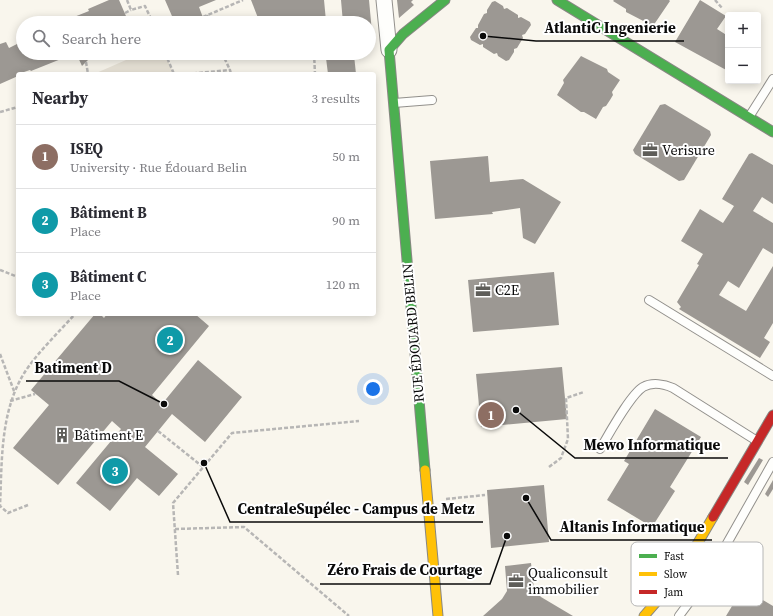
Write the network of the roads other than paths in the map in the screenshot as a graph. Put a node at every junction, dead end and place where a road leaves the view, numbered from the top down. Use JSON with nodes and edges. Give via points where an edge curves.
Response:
{"nodes":[{"id":1,"x":384,"y":0,"type":"edge"},
{"id":2,"x":445,"y":0,"type":"edge"},
{"id":3,"x":557,"y":0,"type":"edge"},
{"id":4,"x":389,"y":50,"type":"junction"},
{"id":5,"x":773,"y":79,"type":"edge"},
{"id":6,"x":432,"y":100,"type":"dead end"},
{"id":7,"x":393,"y":103,"type":"junction"},
{"id":8,"x":749,"y":118,"type":"junction"},
{"id":9,"x":773,"y":132,"type":"edge"},
{"id":10,"x":649,"y":300,"type":"dead end"},
{"id":11,"x":773,"y":376,"type":"edge"},
{"id":12,"x":773,"y":415,"type":"edge"},
{"id":13,"x":758,"y":441,"type":"junction"},
{"id":14,"x":600,"y":449,"type":"dead end"},
{"id":15,"x":773,"y":462,"type":"edge"},
{"id":16,"x":699,"y":542,"type":"edge"},
{"id":17,"x":728,"y":542,"type":"edge"},
{"id":18,"x":658,"y":606,"type":"edge"},
{"id":19,"x":686,"y":606,"type":"edge"},
{"id":20,"x":438,"y":616,"type":"edge"},
{"id":21,"x":644,"y":616,"type":"edge"},
{"id":22,"x":679,"y":616,"type":"edge"}],
"edges":[{"from":1,"to":4,"type":"street","name":"RUE ÉDOUARD BELIN"},
{"from":2,"to":4,"type":"street"},
{"from":3,"to":8,"type":"street","via":[[576,8]]},
{"from":4,"to":7,"type":"street","name":"RUE ÉDOUARD BELIN"},
{"from":5,"to":8,"type":"lane"},
{"from":6,"to":7,"type":"lane"},
{"from":7,"to":20,"type":"street","name":"RUE ÉDOUARD BELIN"},
{"from":8,"to":9,"type":"street"},
{"from":10,"to":11,"type":"lane"},
{"from":12,"to":13,"type":"street"},
{"from":13,"to":14,"type":"lane","via":[[673,388],[665,384],[654,384],[644,387],[634,395]]},
{"from":13,"to":16,"type":"street"},
{"from":15,"to":17,"type":"lane"},
{"from":18,"to":21,"type":"street","via":[[654,612]]},
{"from":19,"to":22,"type":"lane"}]}
